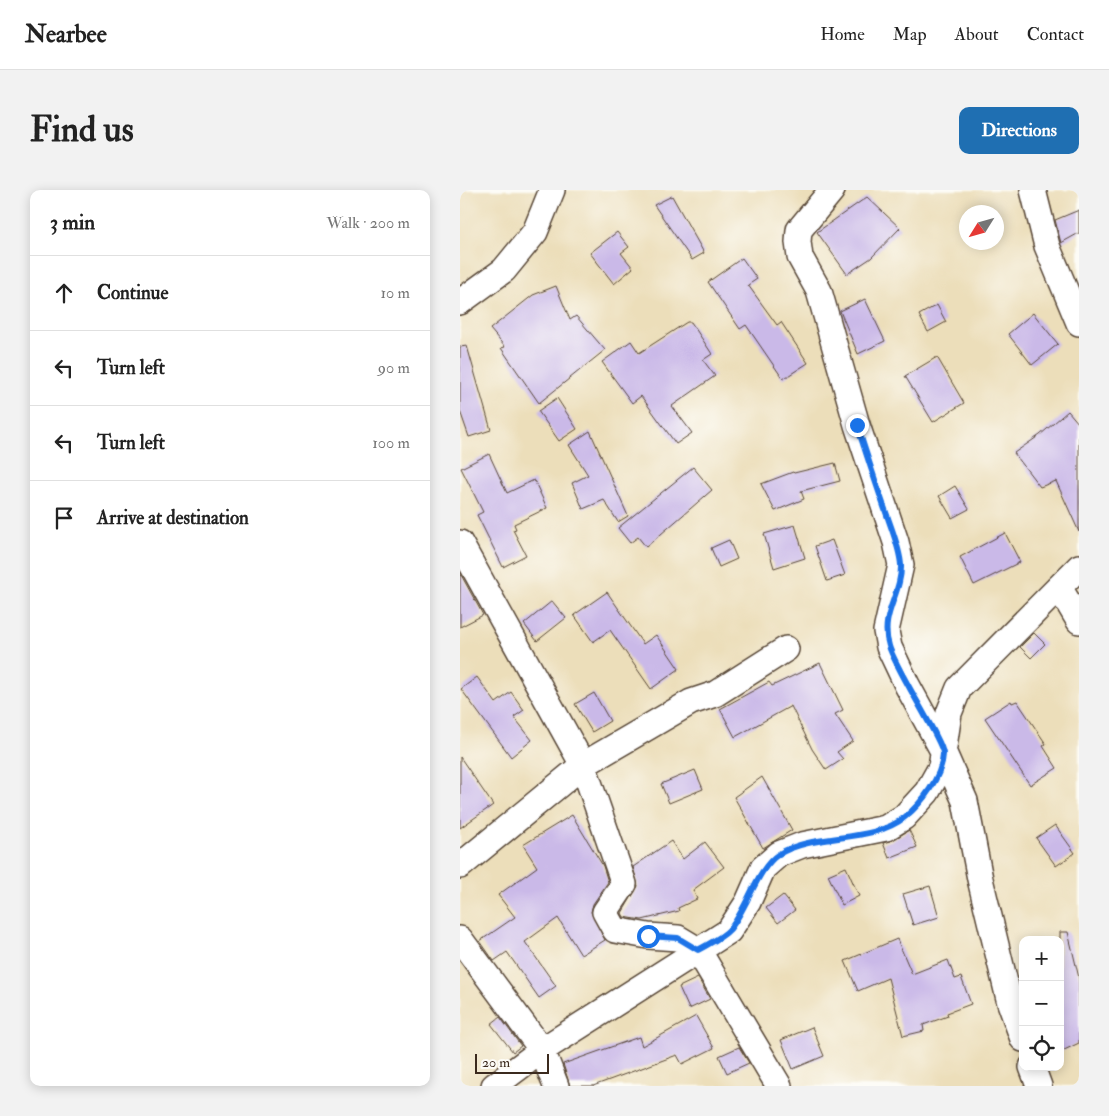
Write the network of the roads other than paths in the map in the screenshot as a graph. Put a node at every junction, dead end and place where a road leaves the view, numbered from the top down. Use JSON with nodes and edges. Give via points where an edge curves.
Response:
{"nodes":[{"id":1,"x":552,"y":190,"type":"edge"},
{"id":2,"x":832,"y":190,"type":"edge"},
{"id":3,"x":1034,"y":190,"type":"edge"},
{"id":4,"x":460,"y":302,"type":"edge"},
{"id":5,"x":1079,"y":322,"type":"edge"},
{"id":6,"x":460,"y":542,"type":"edge"},
{"id":7,"x":1079,"y":567,"type":"edge"},
{"id":8,"x":1059,"y":586,"type":"junction"},
{"id":9,"x":1079,"y":621,"type":"edge"},
{"id":10,"x":786,"y":649,"type":"dead end"},
{"id":11,"x":944,"y":751,"type":"junction"},
{"id":12,"x":583,"y":765,"type":"junction"},
{"id":13,"x":460,"y":866,"type":"edge"},
{"id":14,"x":460,"y":939,"type":"edge"},
{"id":15,"x":698,"y":950,"type":"junction"},
{"id":16,"x":1019,"y":1028,"type":"edge"},
{"id":17,"x":542,"y":1050,"type":"junction"},
{"id":18,"x":1033,"y":1071,"type":"edge"},
{"id":19,"x":494,"y":1086,"type":"edge"},
{"id":20,"x":556,"y":1086,"type":"edge"},
{"id":21,"x":779,"y":1086,"type":"edge"},
{"id":22,"x":1039,"y":1086,"type":"edge"}],
"edges":[{"from":1,"to":4,"type":"street","via":[[536,232],[504,270]]},
{"from":2,"to":11,"type":"street","via":[[799,230],[800,257],[819,292],[901,565],[886,631],[889,647]]},
{"from":3,"to":5,"type":"street","via":[[1047,246]]},
{"from":6,"to":12,"type":"street"},
{"from":7,"to":8,"type":"street"},
{"from":8,"to":9,"type":"street"},
{"from":8,"to":11,"type":"street","via":[[959,688],[949,712]]},
{"from":10,"to":12,"type":"street","via":[[715,694],[691,702]]},
{"from":11,"to":15,"type":"street","via":[[941,767],[927,792],[904,817],[886,828],[802,845],[779,854],[763,868],[748,902],[729,931]]},
{"from":11,"to":16,"type":"street","via":[[965,801],[980,879]]},
{"from":12,"to":13,"type":"street"},
{"from":12,"to":15,"type":"street","via":[[624,884],[605,912],[614,930],[678,938]]},
{"from":14,"to":17,"type":"street"},
{"from":15,"to":17,"type":"street"},
{"from":15,"to":21,"type":"street"},
{"from":17,"to":19,"type":"street"},
{"from":17,"to":20,"type":"street"},
{"from":18,"to":22,"type":"street"}]}
